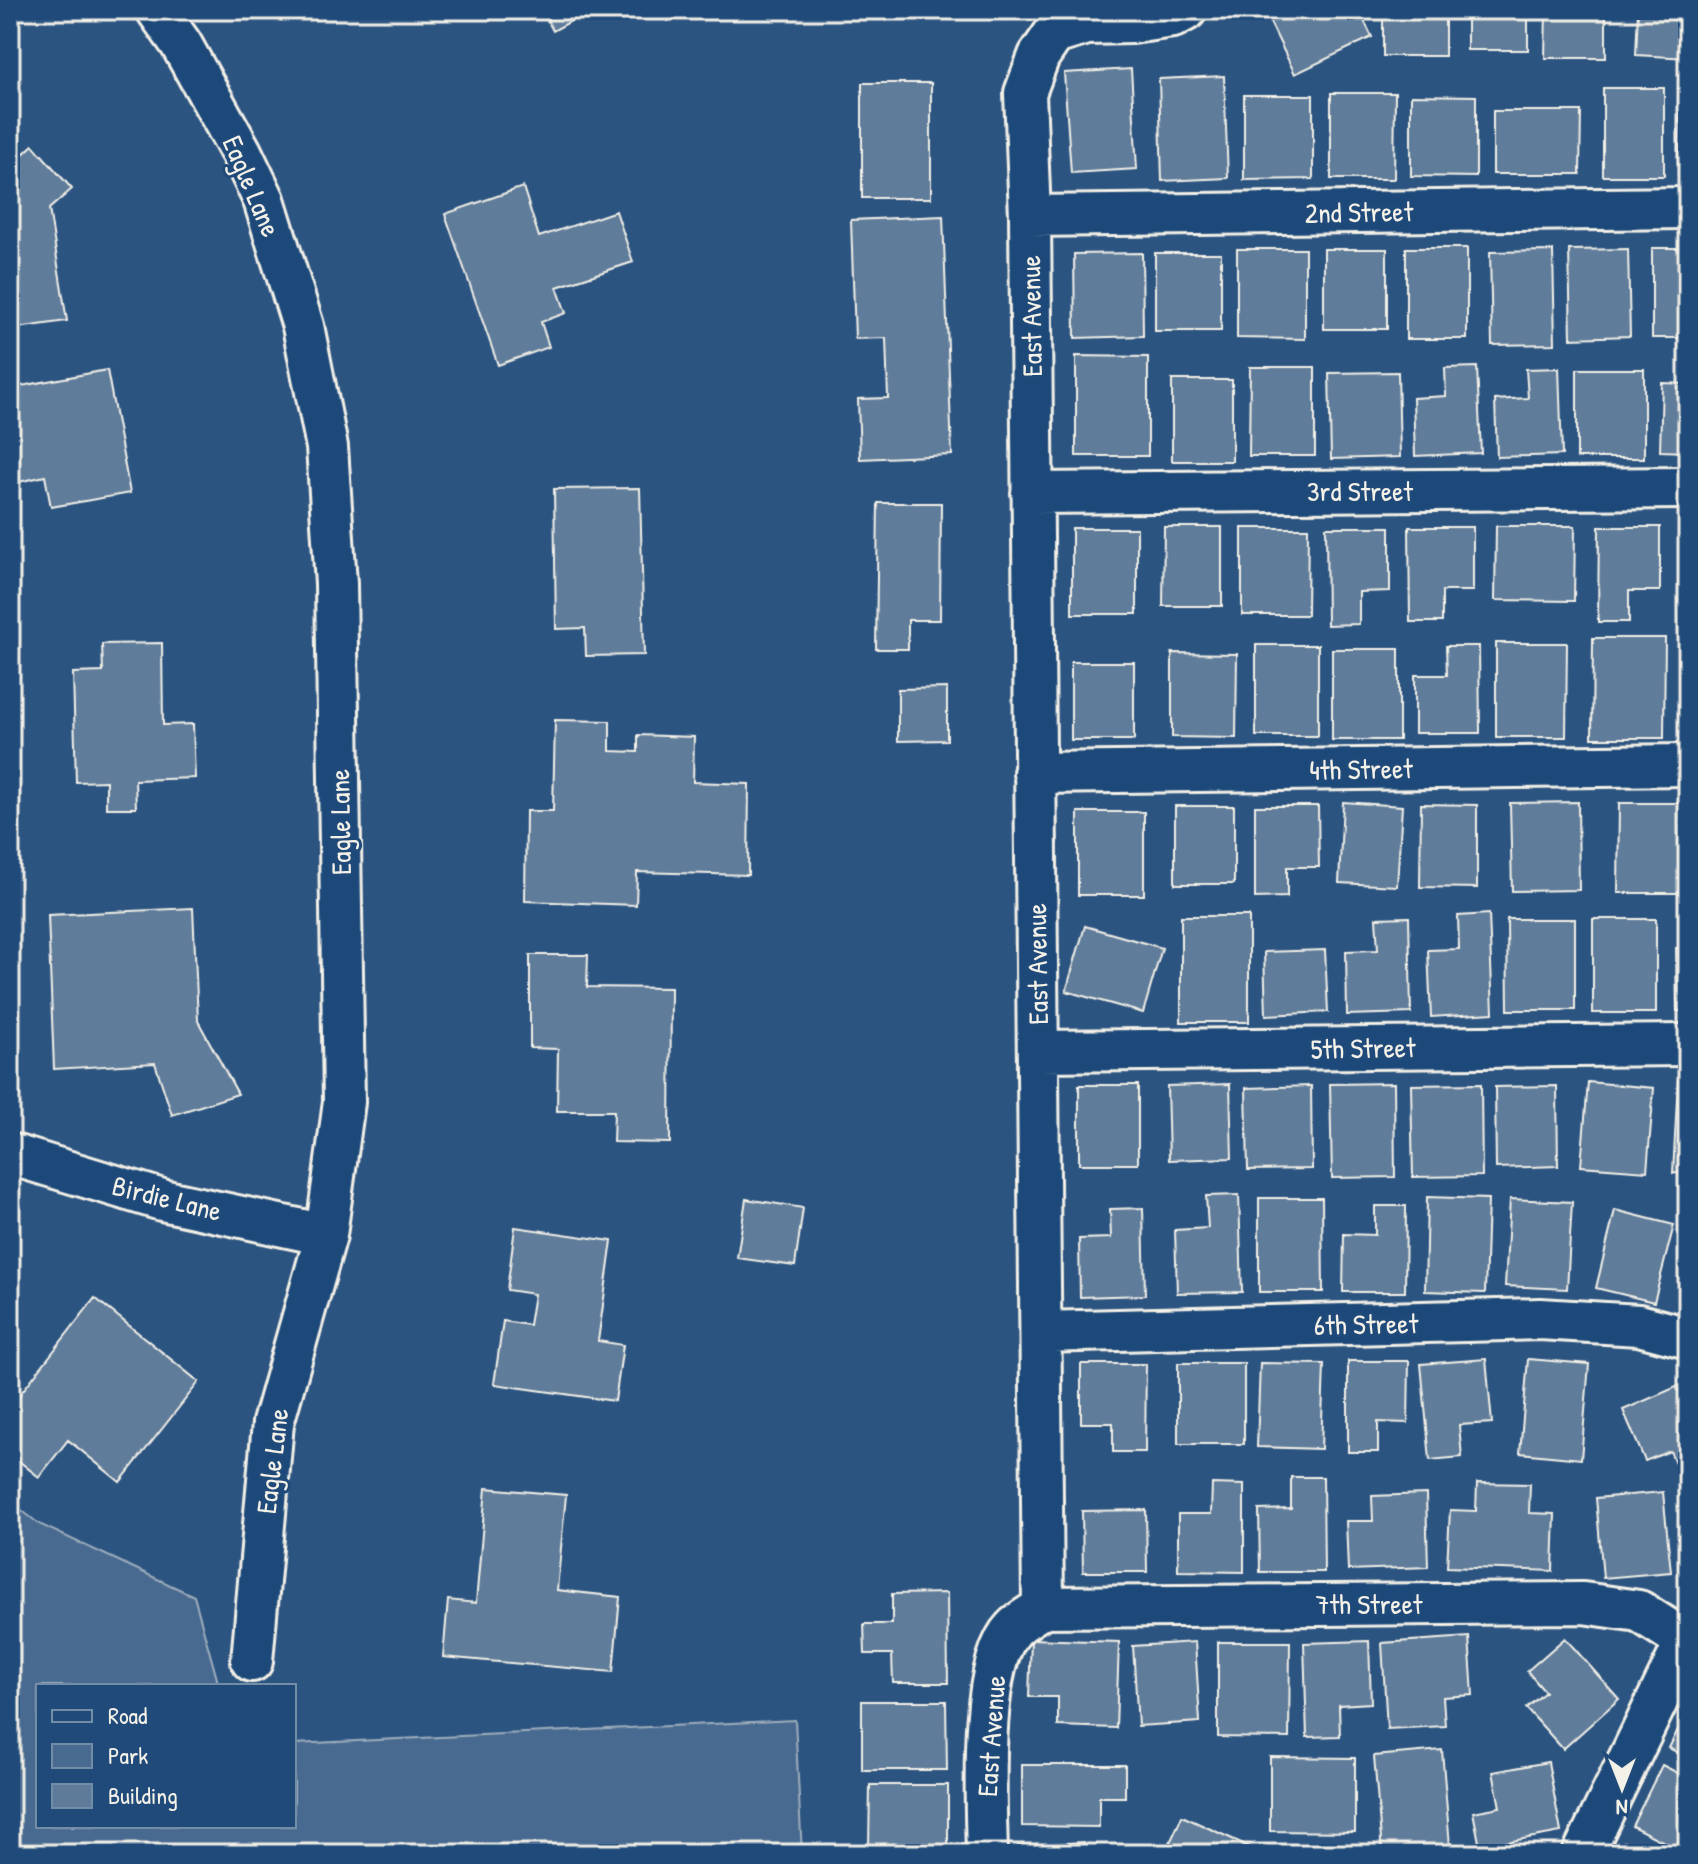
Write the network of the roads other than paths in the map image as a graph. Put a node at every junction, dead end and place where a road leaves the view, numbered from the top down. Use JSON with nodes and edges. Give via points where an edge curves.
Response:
{"nodes":[{"id":1,"x":157,"y":10,"type":"edge"},
{"id":2,"x":1186,"y":10,"type":"edge"},
{"id":3,"x":1688,"y":208,"type":"edge"},
{"id":4,"x":1030,"y":216,"type":"junction"},
{"id":5,"x":1688,"y":488,"type":"edge"},
{"id":6,"x":1032,"y":493,"type":"junction"},
{"id":7,"x":1688,"y":765,"type":"edge"},
{"id":8,"x":1034,"y":773,"type":"junction"},
{"id":9,"x":1688,"y":1045,"type":"edge"},
{"id":10,"x":1038,"y":1051,"type":"junction"},
{"id":11,"x":10,"y":1154,"type":"edge"},
{"id":12,"x":326,"y":1235,"type":"junction"},
{"id":13,"x":1042,"y":1332,"type":"junction"},
{"id":14,"x":1688,"y":1338,"type":"edge"},
{"id":15,"x":1043,"y":1607,"type":"junction"},
{"id":16,"x":1687,"y":1639,"type":"edge"},
{"id":17,"x":252,"y":1661,"type":"dead end"},
{"id":18,"x":987,"y":1854,"type":"edge"},
{"id":19,"x":1583,"y":1854,"type":"edge"}],
"edges":[{"from":1,"to":12,"type":"street","name":"Eagle Lane","via":[[202,81],[264,200],[303,326],[327,447],[336,584],[344,1102]]},
{"from":2,"to":4,"type":"street","name":"East Avenue","via":[[1173,17],[1087,24],[1054,34],[1025,93]]},
{"from":3,"to":4,"type":"street","name":"2nd Street"},
{"from":4,"to":6,"type":"street","name":"East Avenue"},
{"from":5,"to":6,"type":"street","name":"3rd Street"},
{"from":6,"to":8,"type":"street","name":"East Avenue"},
{"from":7,"to":8,"type":"street","name":"4th Street"},
{"from":8,"to":10,"type":"street","name":"East Avenue"},
{"from":9,"to":10,"type":"street","name":"5th Street"},
{"from":10,"to":13,"type":"street","name":"East Avenue"},
{"from":11,"to":12,"type":"street","name":"Birdie Lane","via":[[162,1200]]},
{"from":12,"to":17,"type":"street","name":"Eagle Lane","via":[[273,1423]]},
{"from":13,"to":14,"type":"street","name":"6th Street","via":[[1540,1319],[1639,1325]]},
{"from":13,"to":15,"type":"street","name":"East Avenue"},
{"from":15,"to":16,"type":"street","name":"7th Street","via":[[1583,1603],[1639,1611]]},
{"from":15,"to":18,"type":"street","name":"East Avenue","via":[[1012,1629],[997,1655],[985,1737]]},
{"from":16,"to":19,"type":"street"}]}
